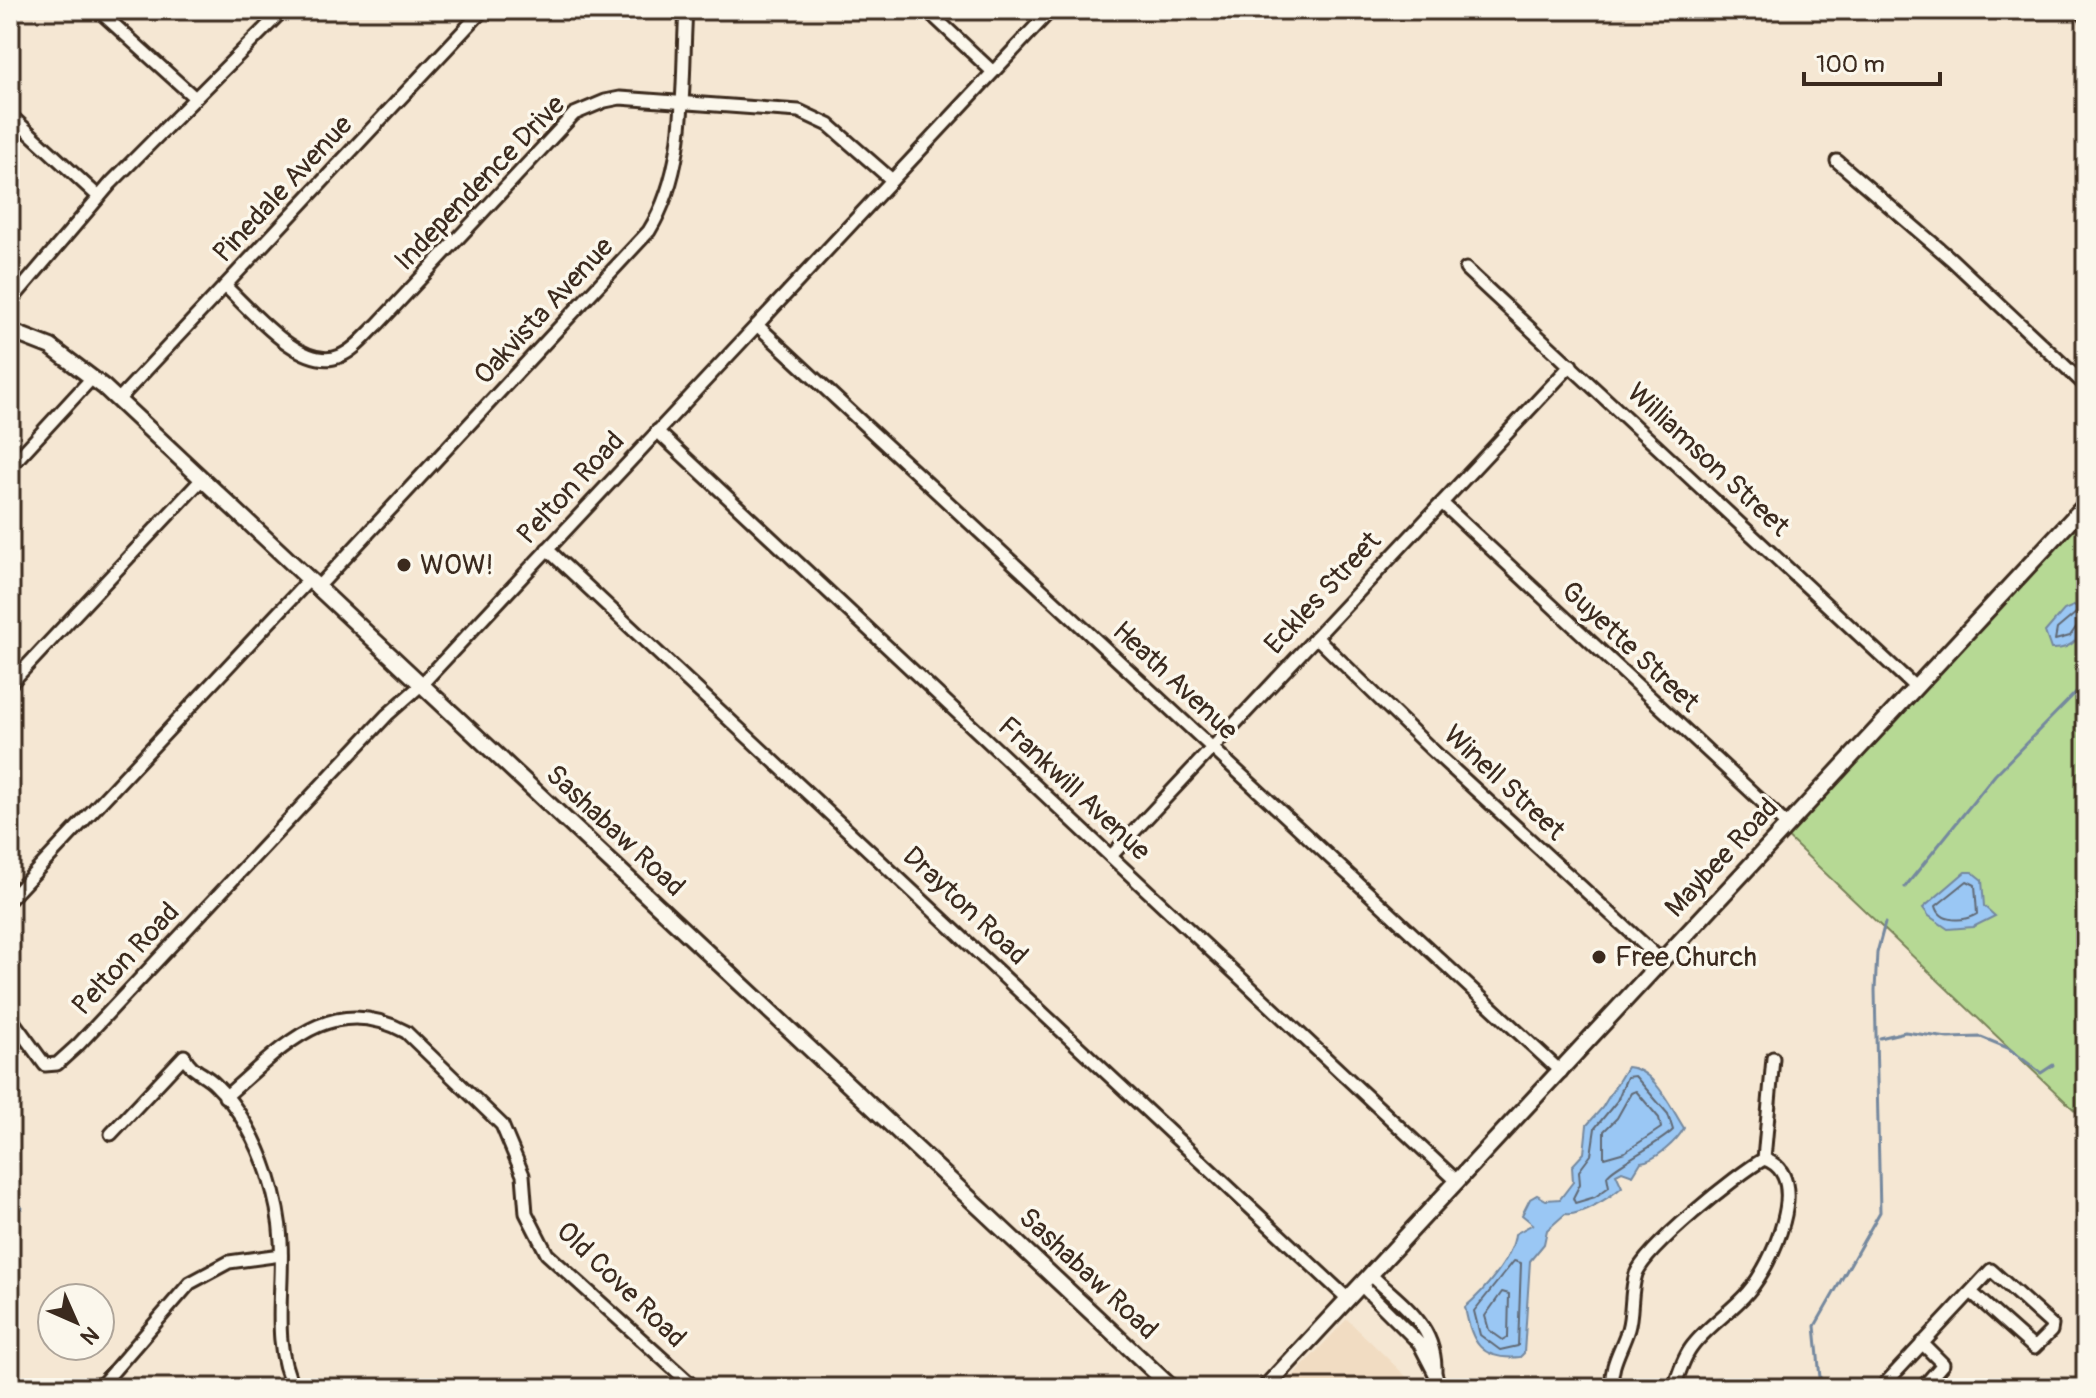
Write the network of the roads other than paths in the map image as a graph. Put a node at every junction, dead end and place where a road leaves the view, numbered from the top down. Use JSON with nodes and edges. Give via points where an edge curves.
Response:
{"nodes":[{"id":1,"x":98,"y":10,"type":"edge"},
{"id":2,"x":283,"y":10,"type":"edge"},
{"id":3,"x":483,"y":10,"type":"edge"},
{"id":4,"x":686,"y":10,"type":"edge"},
{"id":5,"x":927,"y":10,"type":"edge"},
{"id":6,"x":1051,"y":10,"type":"edge"},
{"id":7,"x":2079,"y":10,"type":"edge"},
{"id":8,"x":2086,"y":17,"type":"edge"},
{"id":9,"x":993,"y":72,"type":"junction"},
{"id":10,"x":194,"y":97,"type":"junction"},
{"id":11,"x":680,"y":101,"type":"junction"},
{"id":12,"x":10,"y":115,"type":"edge"},
{"id":13,"x":1837,"y":161,"type":"dead end"},
{"id":14,"x":892,"y":180,"type":"junction"},
{"id":15,"x":99,"y":197,"type":"junction"},
{"id":16,"x":1466,"y":269,"type":"dead end"},
{"id":17,"x":225,"y":286,"type":"junction"},
{"id":18,"x":12,"y":295,"type":"edge"},
{"id":19,"x":757,"y":325,"type":"junction"},
{"id":20,"x":10,"y":331,"type":"edge"},
{"id":21,"x":1571,"y":365,"type":"junction"},
{"id":22,"x":92,"y":378,"type":"junction"},
{"id":23,"x":2086,"y":386,"type":"edge"},
{"id":24,"x":118,"y":400,"type":"junction"},
{"id":25,"x":657,"y":431,"type":"junction"},
{"id":26,"x":10,"y":467,"type":"edge"},
{"id":27,"x":202,"y":479,"type":"junction"},
{"id":28,"x":1442,"y":503,"type":"junction"},
{"id":29,"x":2086,"y":504,"type":"edge"},
{"id":30,"x":547,"y":549,"type":"junction"},
{"id":31,"x":313,"y":584,"type":"junction"},
{"id":32,"x":1316,"y":637,"type":"junction"},
{"id":33,"x":10,"y":684,"type":"edge"},
{"id":34,"x":421,"y":685,"type":"junction"},
{"id":35,"x":1915,"y":687,"type":"junction"},
{"id":36,"x":1211,"y":747,"type":"junction"},
{"id":37,"x":1787,"y":825,"type":"junction"},
{"id":38,"x":1111,"y":856,"type":"junction"},
{"id":39,"x":10,"y":899,"type":"edge"},
{"id":40,"x":1662,"y":961,"type":"junction"},
{"id":41,"x":10,"y":1017,"type":"edge"},
{"id":42,"x":1773,"y":1058,"type":"dead end"},
{"id":43,"x":1561,"y":1072,"type":"junction"},
{"id":44,"x":225,"y":1097,"type":"junction"},
{"id":45,"x":111,"y":1134,"type":"dead end"},
{"id":46,"x":1764,"y":1159,"type":"junction"},
{"id":47,"x":1458,"y":1182,"type":"junction"},
{"id":48,"x":281,"y":1255,"type":"junction"},
{"id":49,"x":1366,"y":1280,"type":"junction"},
{"id":50,"x":1971,"y":1292,"type":"junction"},
{"id":51,"x":1348,"y":1299,"type":"junction"},
{"id":52,"x":1421,"y":1323,"type":"junction"},
{"id":53,"x":1410,"y":1333,"type":"junction"},
{"id":54,"x":1922,"y":1343,"type":"junction"},
{"id":55,"x":1435,"y":1374,"type":"junction"},
{"id":56,"x":94,"y":1388,"type":"edge"},
{"id":57,"x":294,"y":1388,"type":"edge"},
{"id":58,"x":695,"y":1388,"type":"edge"},
{"id":59,"x":1172,"y":1388,"type":"edge"},
{"id":60,"x":1265,"y":1388,"type":"edge"},
{"id":61,"x":1441,"y":1388,"type":"edge"},
{"id":62,"x":1612,"y":1388,"type":"edge"},
{"id":63,"x":1674,"y":1388,"type":"edge"},
{"id":64,"x":1881,"y":1388,"type":"edge"},
{"id":65,"x":1922,"y":1388,"type":"edge"}],
"edges":[{"from":1,"to":10,"type":"street"},
{"from":2,"to":10,"type":"street"},
{"from":3,"to":17,"type":"street","name":"Pinedale Avenue"},
{"from":4,"to":11,"type":"street","name":"Oakvista Avenue"},
{"from":5,"to":9,"type":"street"},
{"from":6,"to":9,"type":"street","name":"Pelton Road"},
{"from":7,"to":8,"type":"street"},
{"from":9,"to":14,"type":"street","name":"Pelton Road"},
{"from":10,"to":15,"type":"street"},
{"from":11,"to":14,"type":"street","name":"Independence Drive","via":[[812,115]]},
{"from":11,"to":17,"type":"street","name":"Independence Drive","via":[[620,98],[574,114],[378,324],[342,355],[306,356]]},
{"from":11,"to":31,"type":"street","name":"Oakvista Avenue","via":[[672,184],[643,240]]},
{"from":12,"to":15,"type":"street"},
{"from":13,"to":23,"type":"street"},
{"from":14,"to":19,"type":"street","name":"Pelton Road"},
{"from":15,"to":18,"type":"street"},
{"from":16,"to":21,"type":"street","name":"Williamson Street"},
{"from":17,"to":24,"type":"street","name":"Pinedale Avenue"},
{"from":19,"to":25,"type":"street","name":"Pelton Road"},
{"from":19,"to":36,"type":"street","name":"Heath Avenue"},
{"from":20,"to":22,"type":"street","name":"Sashabaw Road","via":[[51,347]]},
{"from":21,"to":28,"type":"street","name":"Eckles Street"},
{"from":21,"to":35,"type":"street","name":"Williamson Street"},
{"from":22,"to":24,"type":"street","name":"Sashabaw Road"},
{"from":22,"to":26,"type":"street"},
{"from":24,"to":27,"type":"street","name":"Sashabaw Road"},
{"from":25,"to":30,"type":"street","name":"Pelton Road"},
{"from":25,"to":38,"type":"street","name":"Frankwill Avenue"},
{"from":27,"to":31,"type":"street","name":"Sashabaw Road"},
{"from":27,"to":33,"type":"street"},
{"from":28,"to":32,"type":"street","name":"Eckles Street"},
{"from":28,"to":37,"type":"street","name":"Guyette Street"},
{"from":29,"to":35,"type":"street","name":"Maybee Road"},
{"from":30,"to":34,"type":"street","name":"Pelton Road"},
{"from":30,"to":51,"type":"street","name":"Drayton Road"},
{"from":31,"to":34,"type":"street","name":"Sashabaw Road"},
{"from":31,"to":39,"type":"street","name":"Oakvista Avenue"},
{"from":32,"to":36,"type":"street","name":"Eckles Street"},
{"from":32,"to":40,"type":"street","name":"Winell Street"},
{"from":34,"to":41,"type":"street","name":"Pelton Road","via":[[57,1064],[39,1060]]},
{"from":34,"to":59,"type":"street","name":"Sashabaw Road"},
{"from":35,"to":37,"type":"street","name":"Maybee Road"},
{"from":36,"to":38,"type":"street","name":"Eckles Street"},
{"from":36,"to":43,"type":"street","name":"Heath Avenue"},
{"from":37,"to":40,"type":"street","name":"Maybee Road"},
{"from":38,"to":47,"type":"street","name":"Frankwill Avenue"},
{"from":40,"to":43,"type":"street","name":"Maybee Road"},
{"from":42,"to":46,"type":"street"},
{"from":43,"to":47,"type":"street","name":"Maybee Road"},
{"from":44,"to":45,"type":"street","via":[[216,1085],[191,1071],[184,1056]]},
{"from":44,"to":48,"type":"street","via":[[257,1145],[267,1172]]},
{"from":44,"to":58,"type":"street","name":"Old Cove Road","via":[[318,1024],[351,1017],[389,1023],[406,1032],[502,1125],[523,1175],[526,1213],[547,1254]]},
{"from":46,"to":62,"type":"street","via":[[1642,1263],[1635,1276],[1628,1329],[1611,1369]]},
{"from":46,"to":63,"type":"street","via":[[1780,1168],[1788,1199],[1763,1273],[1690,1349]]},
{"from":47,"to":49,"type":"street","name":"Maybee Road"},
{"from":48,"to":56,"type":"street","via":[[229,1262],[190,1283]]},
{"from":48,"to":57,"type":"street","via":[[284,1361]]},
{"from":49,"to":51,"type":"street","name":"Maybee Road"},
{"from":49,"to":52,"type":"street"},
{"from":49,"to":53,"type":"street"},
{"from":50,"to":50,"type":"street","via":[[1991,1270],[2052,1325],[2051,1331],[2034,1348]]},
{"from":50,"to":54,"type":"street"},
{"from":51,"to":60,"type":"street","name":"Maybee Road"},
{"from":52,"to":53,"type":"street"},
{"from":52,"to":55,"type":"street","via":[[1436,1351]]},
{"from":53,"to":55,"type":"street"},
{"from":54,"to":64,"type":"street"},
{"from":54,"to":65,"type":"street","via":[[1943,1364]]},
{"from":55,"to":61,"type":"street"}]}
